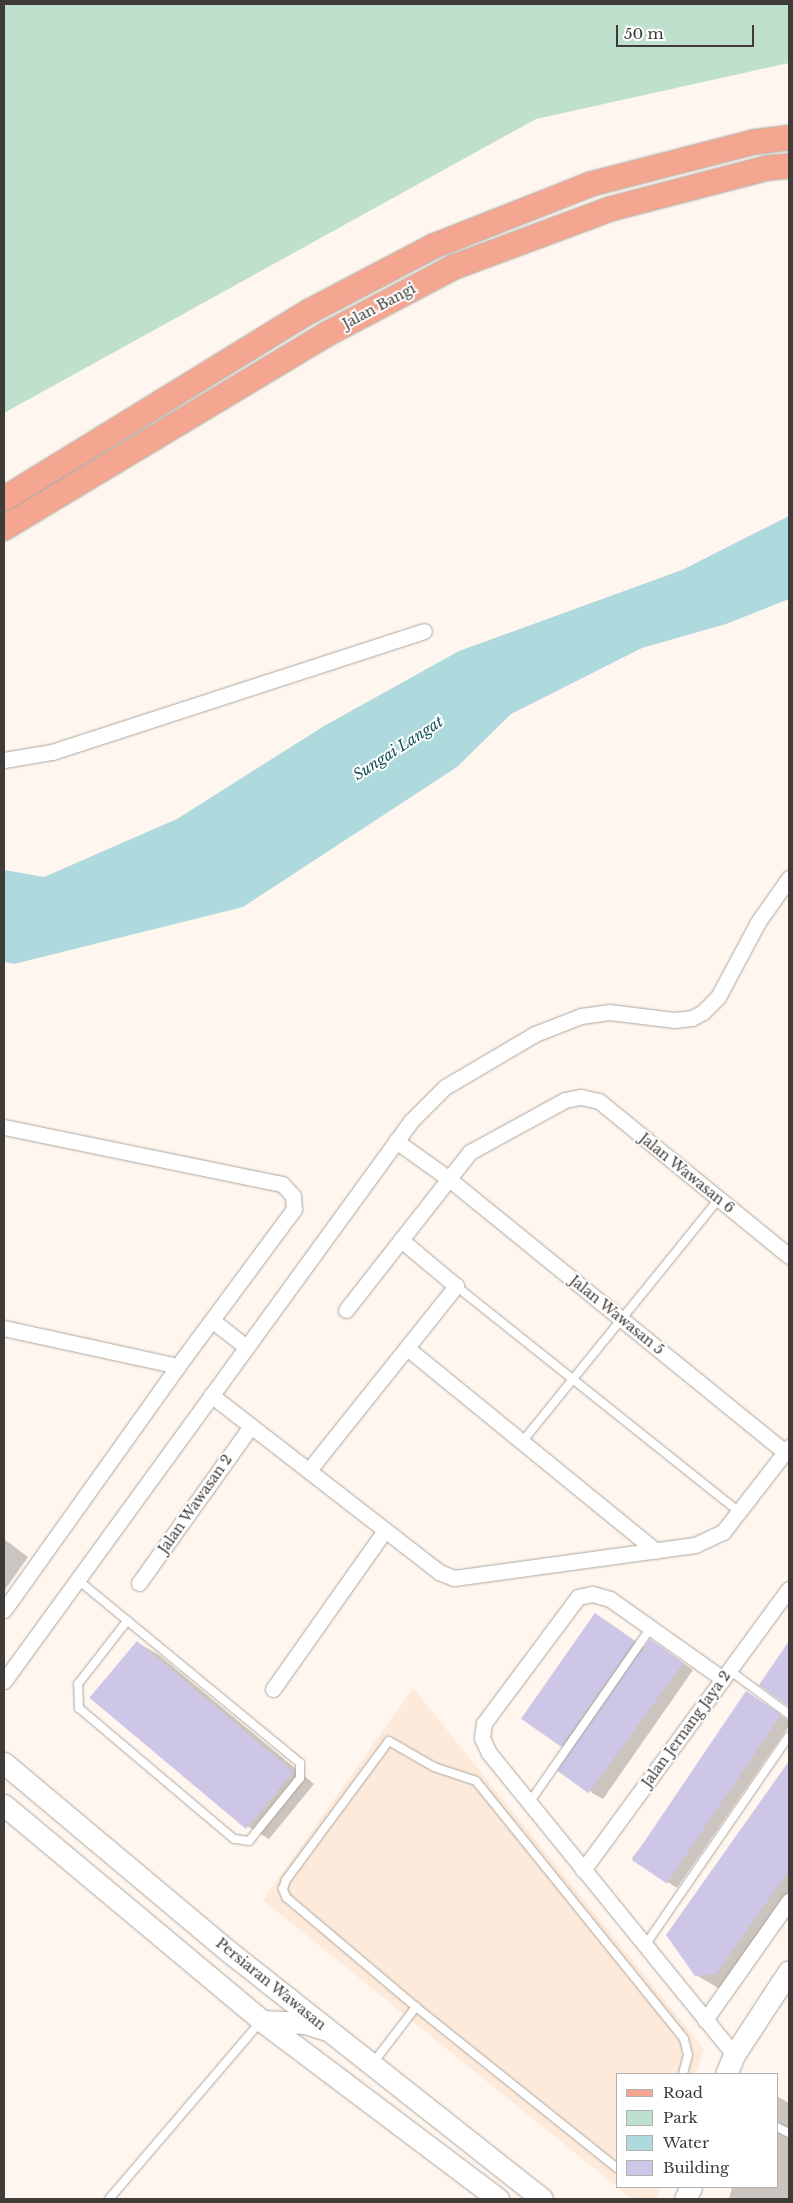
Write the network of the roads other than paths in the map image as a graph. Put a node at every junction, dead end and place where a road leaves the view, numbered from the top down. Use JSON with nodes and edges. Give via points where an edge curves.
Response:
{"nodes":[{"id":1,"x":789,"y":138,"type":"edge"},
{"id":2,"x":789,"y":166,"type":"edge"},
{"id":3,"x":4,"y":499,"type":"edge"},
{"id":4,"x":4,"y":528,"type":"edge"},
{"id":5,"x":424,"y":631,"type":"dead end"},
{"id":6,"x":4,"y":760,"type":"edge"},
{"id":7,"x":789,"y":878,"type":"edge"},
{"id":8,"x":4,"y":1127,"type":"edge"},
{"id":9,"x":396,"y":1142,"type":"junction"},
{"id":10,"x":449,"y":1179,"type":"junction"},
{"id":11,"x":719,"y":1200,"type":"junction"},
{"id":12,"x":401,"y":1240,"type":"junction"},
{"id":13,"x":789,"y":1256,"type":"edge"},
{"id":14,"x":456,"y":1286,"type":"junction"},
{"id":15,"x":346,"y":1310,"type":"dead end"},
{"id":16,"x":622,"y":1319,"type":"junction"},
{"id":17,"x":213,"y":1321,"type":"junction"},
{"id":18,"x":4,"y":1328,"type":"edge"},
{"id":19,"x":246,"y":1347,"type":"junction"},
{"id":20,"x":407,"y":1348,"type":"junction"},
{"id":21,"x":178,"y":1366,"type":"junction"},
{"id":22,"x":572,"y":1379,"type":"junction"},
{"id":23,"x":212,"y":1395,"type":"junction"},
{"id":24,"x":251,"y":1426,"type":"junction"},
{"id":25,"x":522,"y":1442,"type":"junction"},
{"id":26,"x":787,"y":1449,"type":"edge"},
{"id":27,"x":309,"y":1470,"type":"junction"},
{"id":28,"x":738,"y":1512,"type":"junction"},
{"id":29,"x":385,"y":1530,"type":"junction"},
{"id":30,"x":656,"y":1551,"type":"junction"},
{"id":31,"x":78,"y":1580,"type":"junction"},
{"id":32,"x":138,"y":1583,"type":"dead end"},
{"id":33,"x":789,"y":1589,"type":"edge"},
{"id":34,"x":4,"y":1610,"type":"edge"},
{"id":35,"x":127,"y":1622,"type":"junction"},
{"id":36,"x":652,"y":1626,"type":"junction"},
{"id":37,"x":726,"y":1675,"type":"junction"},
{"id":38,"x":4,"y":1681,"type":"edge"},
{"id":39,"x":273,"y":1689,"type":"dead end"},
{"id":40,"x":789,"y":1714,"type":"edge"},
{"id":41,"x":789,"y":1738,"type":"edge"},
{"id":42,"x":4,"y":1763,"type":"edge"},
{"id":43,"x":529,"y":1803,"type":"junction"},
{"id":44,"x":4,"y":1805,"type":"edge"},
{"id":45,"x":583,"y":1870,"type":"junction"},
{"id":46,"x":789,"y":1901,"type":"edge"},
{"id":47,"x":646,"y":1944,"type":"junction"},
{"id":48,"x":232,"y":1954,"type":"junction"},
{"id":49,"x":785,"y":1984,"type":"edge"},
{"id":50,"x":416,"y":2007,"type":"junction"},
{"id":51,"x":262,"y":2020,"type":"junction"},
{"id":52,"x":705,"y":2020,"type":"junction"},
{"id":53,"x":331,"y":2032,"type":"junction"},
{"id":54,"x":734,"y":2055,"type":"junction"},
{"id":55,"x":373,"y":2063,"type":"junction"},
{"id":56,"x":683,"y":2073,"type":"edge"},
{"id":57,"x":726,"y":2073,"type":"edge"},
{"id":58,"x":616,"y":2167,"type":"edge"},
{"id":59,"x":109,"y":2199,"type":"edge"},
{"id":60,"x":498,"y":2199,"type":"edge"},
{"id":61,"x":542,"y":2199,"type":"edge"}],
"edges":[{"from":1,"to":3,"type":"main road","name":"Jalan Bangi","via":[[754,142],[592,184],[434,246],[310,311]]},
{"from":2,"to":4,"type":"main road","name":"Jalan Bangi","via":[[767,168],[610,209],[454,267],[325,335]]},
{"from":5,"to":6,"type":"street","via":[[52,752]]},
{"from":7,"to":9,"type":"street","via":[[758,922],[718,997],[704,1012],[692,1018],[674,1020],[609,1012],[581,1016],[535,1034],[445,1087],[411,1121]]},
{"from":8,"to":17,"type":"street","via":[[282,1184],[293,1196],[294,1209]]},
{"from":9,"to":10,"type":"street","name":"Jalan Wawasan 5"},
{"from":9,"to":19,"type":"street"},
{"from":10,"to":11,"type":"street","name":"Jalan Wawasan 6","via":[[470,1152],[565,1100],[581,1096],[599,1101]]},
{"from":10,"to":12,"type":"street"},
{"from":10,"to":16,"type":"street","name":"Jalan Wawasan 5"},
{"from":11,"to":13,"type":"street","name":"Jalan Wawasan 6"},
{"from":11,"to":16,"type":"lane"},
{"from":12,"to":14,"type":"street"},
{"from":12,"to":15,"type":"street"},
{"from":14,"to":20,"type":"street"},
{"from":14,"to":22,"type":"lane"},
{"from":16,"to":22,"type":"lane"},
{"from":16,"to":26,"type":"street","name":"Jalan Wawasan 5"},
{"from":17,"to":19,"type":"street"},
{"from":17,"to":21,"type":"street"},
{"from":18,"to":21,"type":"street"},
{"from":19,"to":23,"type":"street"},
{"from":20,"to":25,"type":"street"},
{"from":20,"to":27,"type":"street"},
{"from":21,"to":34,"type":"street"},
{"from":22,"to":25,"type":"lane"},
{"from":22,"to":28,"type":"lane"},
{"from":23,"to":24,"type":"street"},
{"from":23,"to":31,"type":"street"},
{"from":24,"to":27,"type":"street"},
{"from":24,"to":32,"type":"street","name":"Jalan Wawasan 2"},
{"from":25,"to":30,"type":"street"},
{"from":26,"to":28,"type":"street"},
{"from":27,"to":29,"type":"street"},
{"from":28,"to":30,"type":"street","via":[[723,1532],[702,1542]]},
{"from":29,"to":30,"type":"street","via":[[438,1572],[454,1578]]},
{"from":29,"to":39,"type":"street"},
{"from":31,"to":35,"type":"lane"},
{"from":31,"to":38,"type":"street"},
{"from":33,"to":37,"type":"street","name":"Jalan Jernang Jaya 2"},
{"from":35,"to":35,"type":"lane","via":[[300,1763],[300,1778],[249,1842],[241,1843],[234,1839],[79,1708],[78,1684]]},
{"from":36,"to":37,"type":"street"},
{"from":36,"to":43,"type":"lane"},
{"from":36,"to":43,"type":"street","via":[[610,1599],[592,1594],[578,1597],[484,1723],[482,1738],[489,1753]]},
{"from":37,"to":40,"type":"lane"},
{"from":37,"to":45,"type":"street","name":"Jalan Jernang Jaya 2"},
{"from":41,"to":47,"type":"lane"},
{"from":42,"to":48,"type":"main road","name":"Persiaran Wawasan"},
{"from":43,"to":45,"type":"street"},
{"from":44,"to":51,"type":"main road"},
{"from":45,"to":47,"type":"street"},
{"from":46,"to":52,"type":"street"},
{"from":47,"to":52,"type":"street"},
{"from":48,"to":51,"type":"main road","via":[[256,1992]]},
{"from":48,"to":53,"type":"main road","name":"Persiaran Wawasan"},
{"from":49,"to":54,"type":"main road"},
{"from":50,"to":55,"type":"lane"},
{"from":50,"to":56,"type":"lane","via":[[286,1897],[283,1889],[286,1880],[390,1741],[434,1767],[476,1781],[684,2040],[688,2055]]},
{"from":50,"to":58,"type":"lane"},
{"from":51,"to":53,"type":"main road","via":[[305,2023]]},
{"from":51,"to":59,"type":"lane"},
{"from":51,"to":60,"type":"main road"},
{"from":52,"to":54,"type":"street"},
{"from":53,"to":55,"type":"main road","name":"Persiaran Wawasan"},
{"from":54,"to":57,"type":"main road"},
{"from":55,"to":61,"type":"main road","name":"Persiaran Wawasan"}]}
